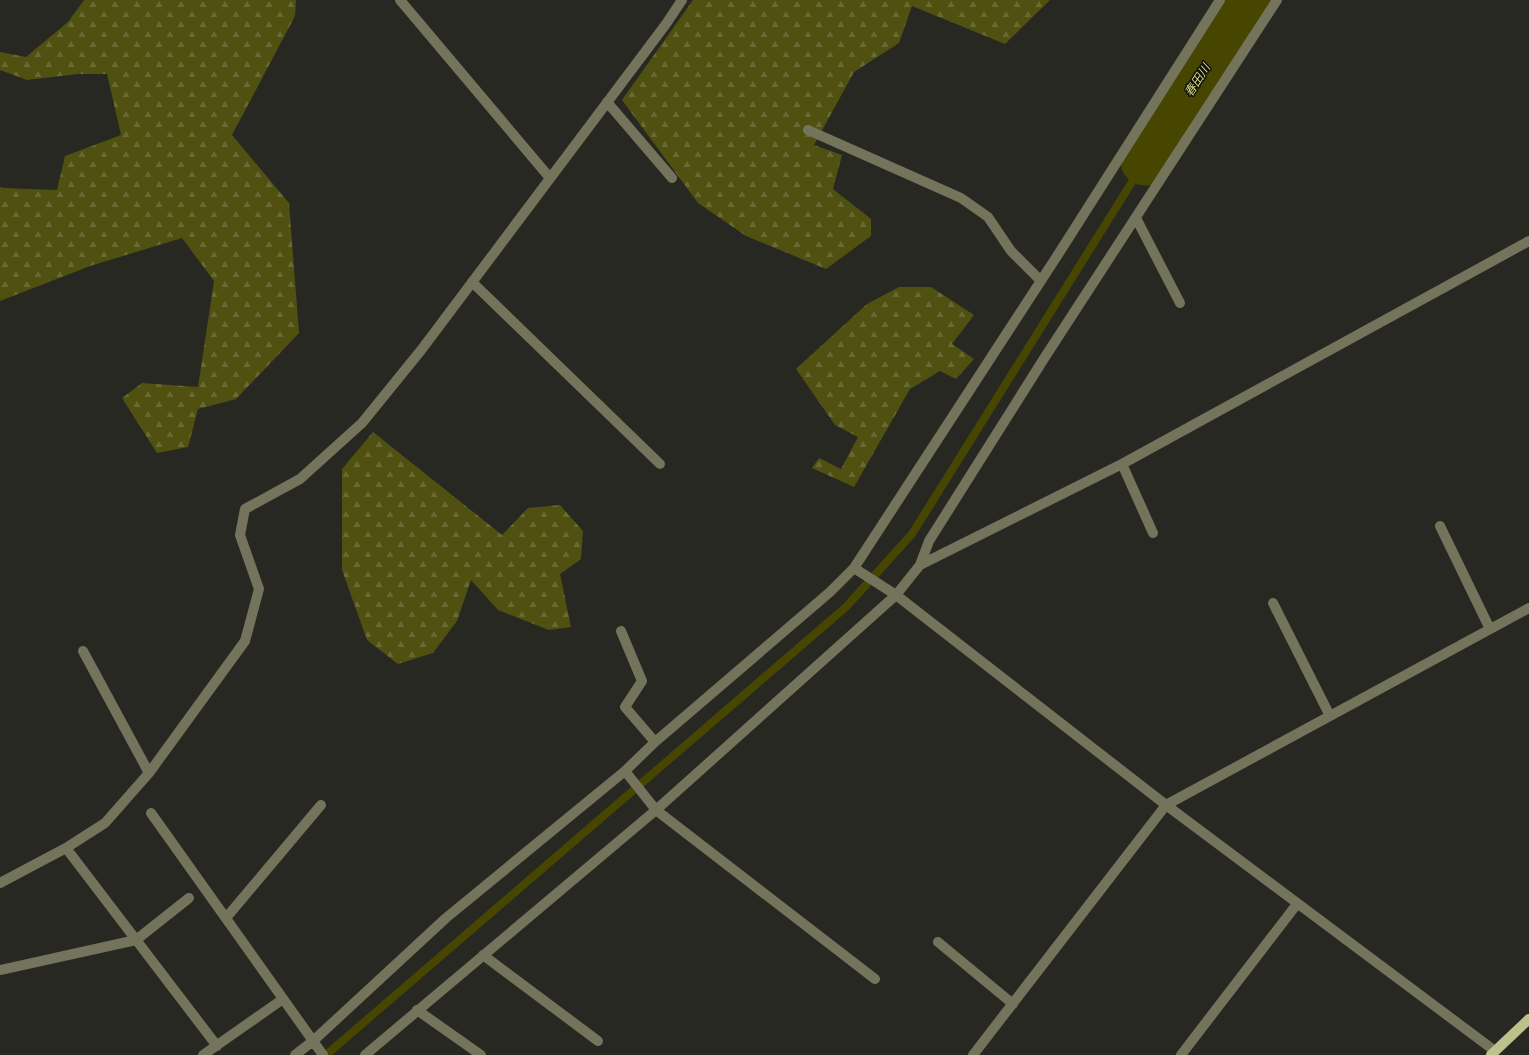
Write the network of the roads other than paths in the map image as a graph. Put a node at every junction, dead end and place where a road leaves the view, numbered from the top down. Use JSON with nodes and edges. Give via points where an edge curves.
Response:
{"nodes":[{"id":1,"x":400,"y":0,"type":"edge"},
{"id":2,"x":682,"y":0,"type":"edge"},
{"id":3,"x":1220,"y":0,"type":"edge"},
{"id":4,"x":1278,"y":0,"type":"edge"},
{"id":5,"x":608,"y":102,"type":"junction"},
{"id":6,"x":808,"y":130,"type":"dead end"},
{"id":7,"x":550,"y":178,"type":"junction"},
{"id":8,"x":672,"y":178,"type":"dead end"},
{"id":9,"x":1136,"y":218,"type":"junction"},
{"id":10,"x":1529,"y":241,"type":"edge"},
{"id":11,"x":1041,"y":281,"type":"junction"},
{"id":12,"x":472,"y":282,"type":"junction"},
{"id":13,"x":1180,"y":303,"type":"dead end"},
{"id":14,"x":660,"y":464,"type":"dead end"},
{"id":15,"x":1122,"y":464,"type":"junction"},
{"id":16,"x":1440,"y":526,"type":"dead end"},
{"id":17,"x":1153,"y":533,"type":"dead end"},
{"id":18,"x":920,"y":565,"type":"junction"},
{"id":19,"x":854,"y":568,"type":"junction"},
{"id":20,"x":893,"y":593,"type":"junction"},
{"id":21,"x":1273,"y":603,"type":"dead end"},
{"id":22,"x":1529,"y":608,"type":"edge"},
{"id":23,"x":1490,"y":629,"type":"junction"},
{"id":24,"x":621,"y":631,"type":"dead end"},
{"id":25,"x":84,"y":651,"type":"dead end"},
{"id":26,"x":1330,"y":716,"type":"junction"},
{"id":27,"x":655,"y":742,"type":"junction"},
{"id":28,"x":625,"y":771,"type":"junction"},
{"id":29,"x":149,"y":773,"type":"junction"},
{"id":30,"x":321,"y":805,"type":"dead end"},
{"id":31,"x":1166,"y":805,"type":"junction"},
{"id":32,"x":656,"y":810,"type":"junction"},
{"id":33,"x":151,"y":813,"type":"dead end"},
{"id":34,"x":66,"y":848,"type":"junction"},
{"id":35,"x":0,"y":883,"type":"edge"},
{"id":36,"x":189,"y":898,"type":"dead end"},
{"id":37,"x":1297,"y":904,"type":"junction"},
{"id":38,"x":226,"y":918,"type":"junction"},
{"id":39,"x":136,"y":940,"type":"junction"},
{"id":40,"x":938,"y":942,"type":"dead end"},
{"id":41,"x":482,"y":955,"type":"junction"},
{"id":42,"x":0,"y":970,"type":"edge"},
{"id":43,"x":875,"y":979,"type":"dead end"},
{"id":44,"x":283,"y":999,"type":"junction"},
{"id":45,"x":1013,"y":1004,"type":"junction"},
{"id":46,"x":417,"y":1010,"type":"junction"},
{"id":47,"x":1529,"y":1019,"type":"edge"},
{"id":48,"x":313,"y":1041,"type":"junction"},
{"id":49,"x":598,"y":1041,"type":"dead end"},
{"id":50,"x":217,"y":1046,"type":"junction"},
{"id":51,"x":1493,"y":1053,"type":"edge"},
{"id":52,"x":203,"y":1055,"type":"edge"},
{"id":53,"x":295,"y":1055,"type":"edge"},
{"id":54,"x":323,"y":1055,"type":"edge"},
{"id":55,"x":365,"y":1055,"type":"edge"},
{"id":56,"x":481,"y":1055,"type":"edge"},
{"id":57,"x":973,"y":1055,"type":"edge"},
{"id":58,"x":1181,"y":1055,"type":"edge"}],
"edges":[{"from":1,"to":7,"type":"street"},
{"from":2,"to":5,"type":"street"},
{"from":3,"to":11,"type":"street"},
{"from":4,"to":9,"type":"street"},
{"from":5,"to":7,"type":"street"},
{"from":5,"to":8,"type":"street"},
{"from":6,"to":11,"type":"street","via":[[962,198],[988,217],[1011,251]]},
{"from":7,"to":12,"type":"street"},
{"from":9,"to":13,"type":"street"},
{"from":9,"to":18,"type":"street","via":[[929,541]]},
{"from":10,"to":15,"type":"street"},
{"from":11,"to":19,"type":"street"},
{"from":12,"to":14,"type":"street"},
{"from":12,"to":29,"type":"street","via":[[362,423],[300,479],[245,509],[240,535],[259,589],[245,640]]},
{"from":15,"to":17,"type":"street"},
{"from":15,"to":18,"type":"street"},
{"from":16,"to":23,"type":"street"},
{"from":18,"to":20,"type":"street"},
{"from":19,"to":20,"type":"street"},
{"from":19,"to":27,"type":"street","via":[[830,592]]},
{"from":20,"to":31,"type":"street"},
{"from":20,"to":32,"type":"street"},
{"from":21,"to":26,"type":"street"},
{"from":22,"to":23,"type":"street"},
{"from":23,"to":26,"type":"street"},
{"from":24,"to":27,"type":"street","via":[[642,681],[625,708]]},
{"from":25,"to":29,"type":"street"},
{"from":26,"to":31,"type":"street"},
{"from":27,"to":28,"type":"street"},
{"from":28,"to":32,"type":"street"},
{"from":28,"to":48,"type":"street","via":[[446,918]]},
{"from":29,"to":34,"type":"street","via":[[104,824]]},
{"from":30,"to":38,"type":"street"},
{"from":31,"to":37,"type":"street"},
{"from":31,"to":45,"type":"street"},
{"from":32,"to":41,"type":"street"},
{"from":32,"to":43,"type":"street"},
{"from":33,"to":38,"type":"street"},
{"from":34,"to":35,"type":"street"},
{"from":34,"to":39,"type":"street"},
{"from":36,"to":39,"type":"street"},
{"from":37,"to":51,"type":"street"},
{"from":37,"to":58,"type":"street"},
{"from":38,"to":44,"type":"street"},
{"from":39,"to":42,"type":"street"},
{"from":39,"to":50,"type":"street"},
{"from":40,"to":45,"type":"street"},
{"from":41,"to":46,"type":"street"},
{"from":41,"to":49,"type":"street"},
{"from":44,"to":48,"type":"street"},
{"from":44,"to":50,"type":"street"},
{"from":45,"to":57,"type":"street"},
{"from":46,"to":55,"type":"street"},
{"from":46,"to":56,"type":"street"},
{"from":47,"to":51,"type":"main road"},
{"from":48,"to":53,"type":"street"},
{"from":48,"to":54,"type":"street"},
{"from":50,"to":52,"type":"street"}]}
